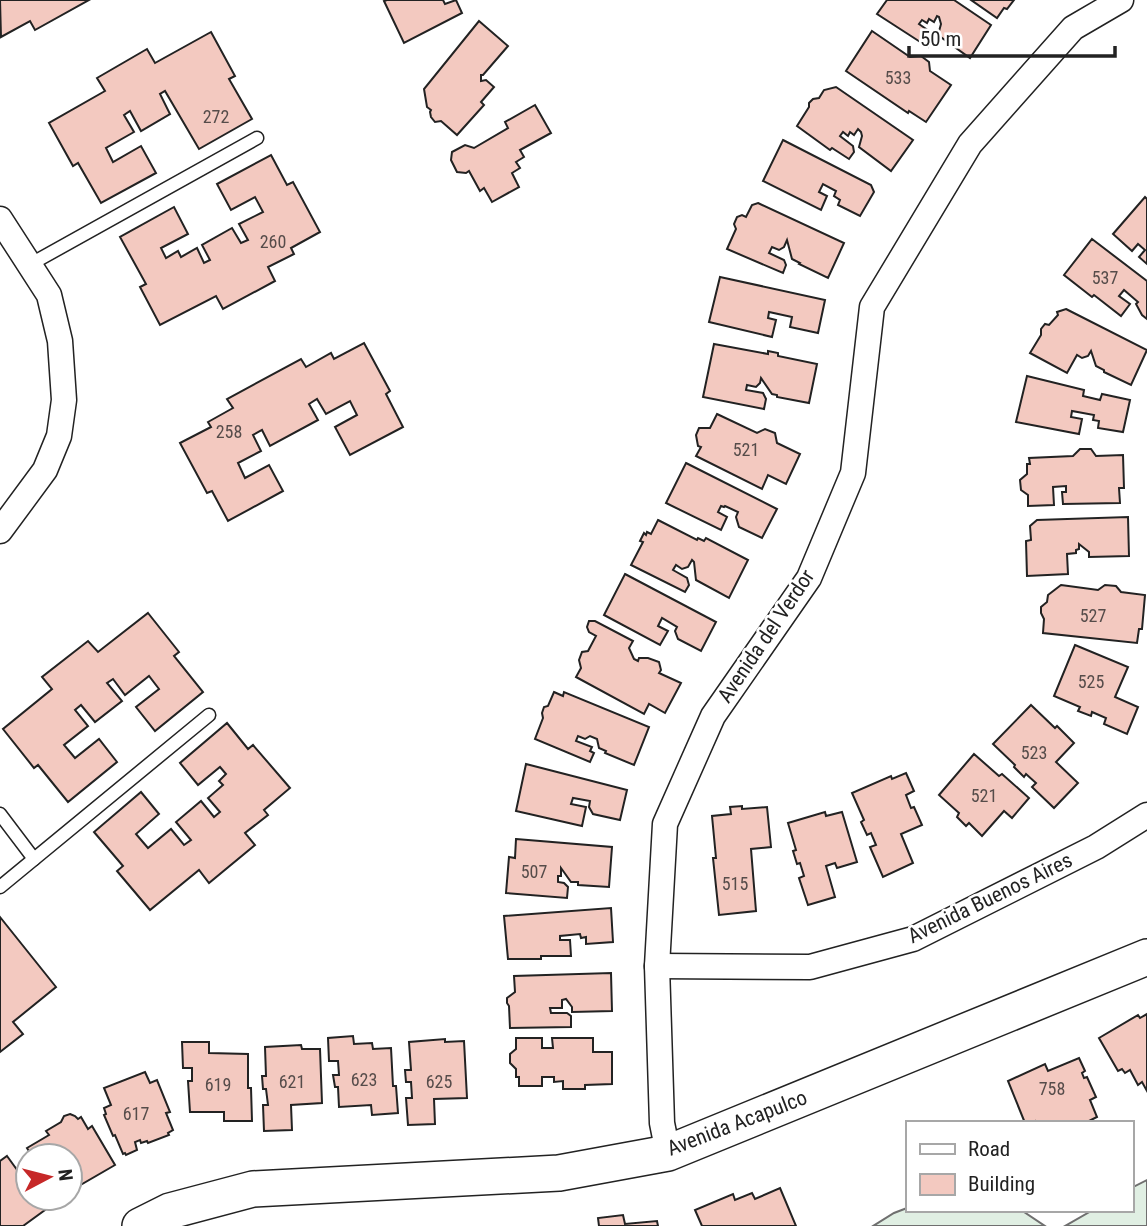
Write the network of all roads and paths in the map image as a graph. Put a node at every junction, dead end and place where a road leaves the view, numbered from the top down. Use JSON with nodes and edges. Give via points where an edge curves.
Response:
{"nodes":[{"id":1,"x":1121,"y":0,"type":"edge"},
{"id":2,"x":257,"y":138,"type":"dead end"},
{"id":3,"x":0,"y":219,"type":"edge"},
{"id":4,"x":29,"y":265,"type":"junction"},
{"id":5,"x":0,"y":531,"type":"edge"},
{"id":6,"x":209,"y":715,"type":"dead end"},
{"id":7,"x":0,"y":814,"type":"edge"},
{"id":8,"x":1147,"y":814,"type":"edge"},
{"id":9,"x":34,"y":859,"type":"junction"},
{"id":10,"x":0,"y":887,"type":"edge"},
{"id":11,"x":1147,"y":957,"type":"edge"},
{"id":12,"x":657,"y":966,"type":"junction"},
{"id":13,"x":668,"y":1153,"type":"junction"},
{"id":14,"x":140,"y":1226,"type":"edge"}],
"edges":[{"from":1,"to":12,"type":"street","name":"Avenida del Verdor","via":[[1073,28],[970,144],[872,307],[853,473],[809,578],[713,716],[664,824]]},
{"from":2,"to":4,"type":"lane"},
{"from":3,"to":4,"type":"street"},
{"from":4,"to":5,"type":"street","via":[[48,295],[60,341],[64,400],[60,436],[45,470]]},
{"from":6,"to":9,"type":"lane"},
{"from":7,"to":9,"type":"lane"},
{"from":8,"to":12,"type":"street","name":"Avenida Buenos Aires","via":[[1096,846],[913,939],[810,967]]},
{"from":9,"to":10,"type":"lane"},
{"from":11,"to":13,"type":"street","name":"Avenida Acapulco"},
{"from":12,"to":13,"type":"street","name":"Avenida del Verdor","via":[[662,1123]]},
{"from":13,"to":14,"type":"street","name":"Avenida Acapulco","via":[[559,1172],[253,1189],[170,1211]]}]}
